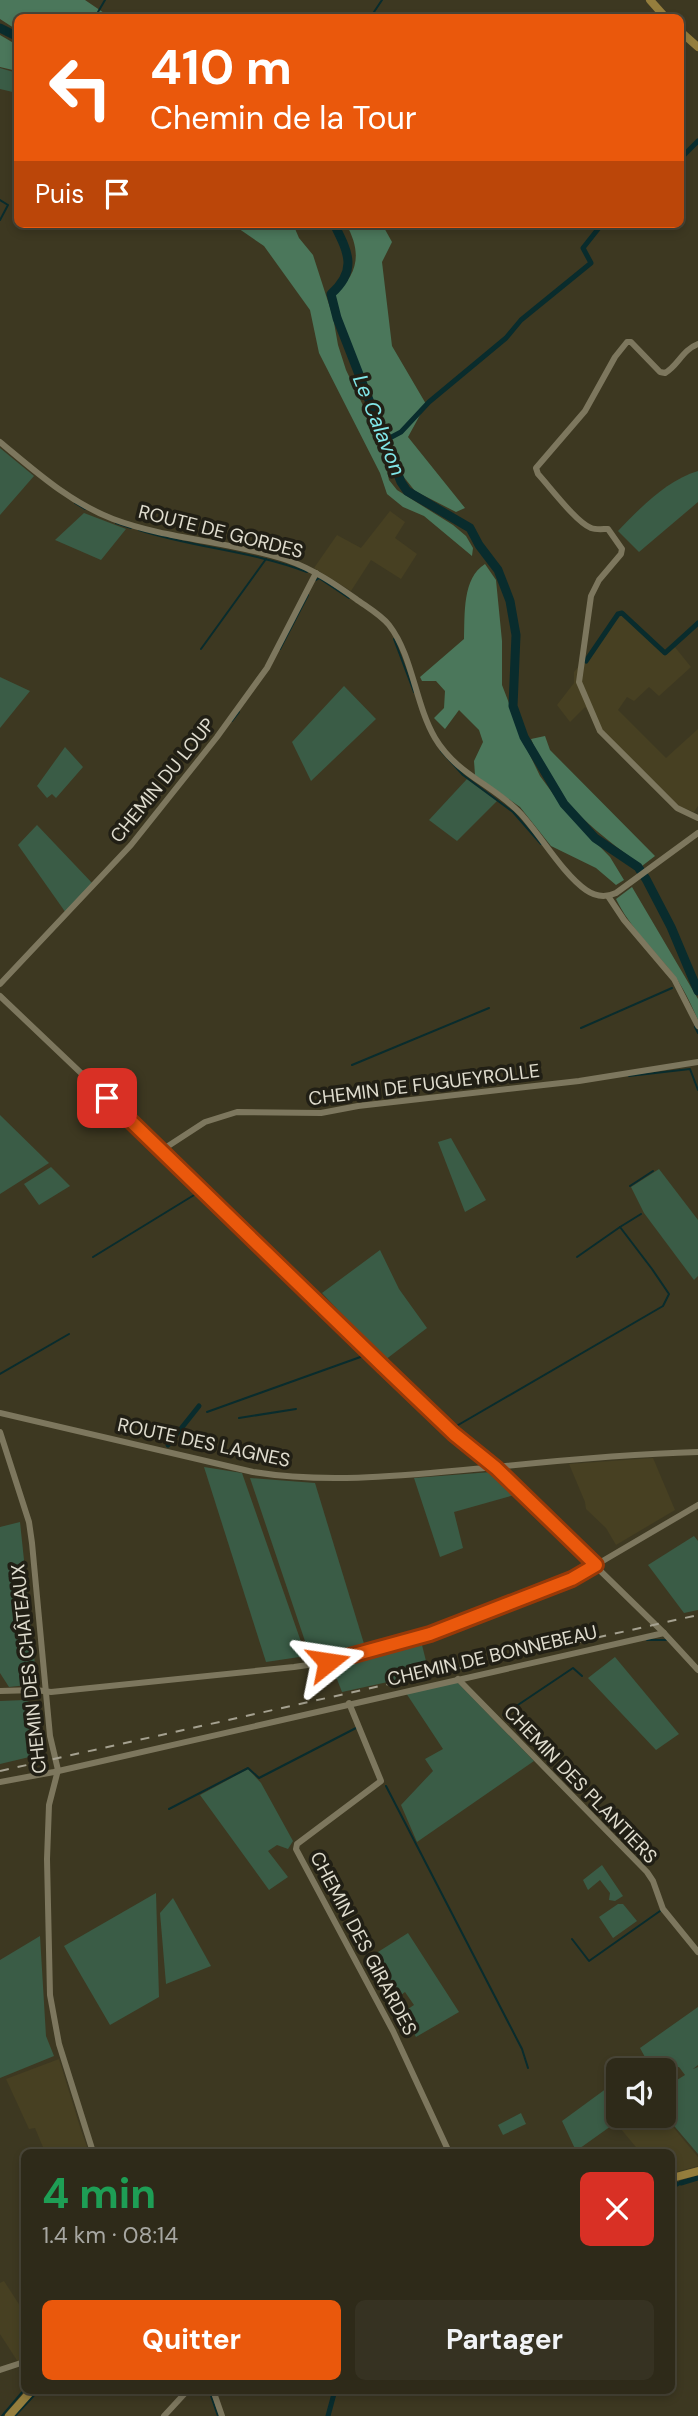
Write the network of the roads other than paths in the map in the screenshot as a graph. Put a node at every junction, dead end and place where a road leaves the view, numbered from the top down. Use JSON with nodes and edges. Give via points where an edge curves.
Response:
{"nodes":[{"id":1,"x":650,"y":0,"type":"edge"},
{"id":2,"x":662,"y":14,"type":"edge"},
{"id":3,"x":684,"y":35,"type":"edge"},
{"id":4,"x":698,"y":47,"type":"edge"},
{"id":5,"x":698,"y":344,"type":"edge"},
{"id":6,"x":0,"y":442,"type":"edge"},
{"id":7,"x":316,"y":573,"type":"junction"},
{"id":8,"x":697,"y":815,"type":"edge"},
{"id":9,"x":698,"y":833,"type":"edge"},
{"id":10,"x":608,"y":896,"type":"junction"},
{"id":11,"x":0,"y":984,"type":"edge"},
{"id":12,"x":0,"y":996,"type":"edge"},
{"id":13,"x":698,"y":1026,"type":"edge"},
{"id":14,"x":698,"y":1062,"type":"edge"},
{"id":15,"x":162,"y":1150,"type":"junction"},
{"id":16,"x":0,"y":1413,"type":"edge"},
{"id":17,"x":0,"y":1432,"type":"edge"},
{"id":18,"x":698,"y":1452,"type":"edge"},
{"id":19,"x":494,"y":1467,"type":"junction"},
{"id":20,"x":698,"y":1504,"type":"edge"},
{"id":21,"x":596,"y":1565,"type":"junction"},
{"id":22,"x":664,"y":1633,"type":"junction"},
{"id":23,"x":698,"y":1670,"type":"edge"},
{"id":24,"x":458,"y":1679,"type":"junction"},
{"id":25,"x":0,"y":1691,"type":"edge"},
{"id":26,"x":46,"y":1691,"type":"junction"},
{"id":27,"x":349,"y":1703,"type":"junction"},
{"id":28,"x":58,"y":1770,"type":"junction"},
{"id":29,"x":0,"y":1782,"type":"edge"},
{"id":30,"x":698,"y":1952,"type":"edge"},
{"id":31,"x":92,"y":2149,"type":"edge"},
{"id":32,"x":448,"y":2149,"type":"edge"},
{"id":33,"x":698,"y":2171,"type":"edge"},
{"id":34,"x":675,"y":2177,"type":"edge"},
{"id":35,"x":21,"y":2363,"type":"edge"},
{"id":36,"x":0,"y":2370,"type":"edge"},
{"id":37,"x":28,"y":2394,"type":"edge"},
{"id":38,"x":184,"y":2394,"type":"edge"},
{"id":39,"x":214,"y":2394,"type":"edge"},
{"id":40,"x":9,"y":2416,"type":"edge"},
{"id":41,"x":164,"y":2416,"type":"edge"},
{"id":42,"x":222,"y":2416,"type":"edge"}],
"edges":[{"from":1,"to":2,"type":"main road"},
{"from":3,"to":4,"type":"main road"},
{"from":5,"to":8,"type":"street","via":[[664,373],[627,342],[585,411],[536,468],[579,518],[594,529],[608,529],[622,549],[591,596],[579,682],[591,713],[600,731],[677,808]]},
{"from":6,"to":7,"type":"street","name":"ROUTE DE GORDES","via":[[66,495],[102,515],[181,538],[286,560]]},
{"from":7,"to":10,"type":"street","name":"ROUTE DE GORDES","via":[[390,626],[425,719],[452,761],[520,813],[582,887]]},
{"from":7,"to":11,"type":"street","name":"CHEMIN DU LOUP","via":[[267,668],[217,737],[131,845]]},
{"from":9,"to":10,"type":"street"},
{"from":10,"to":13,"type":"street","via":[[674,979]]},
{"from":12,"to":15,"type":"street"},
{"from":14,"to":15,"type":"street","name":"CHEMIN DE FUGUEYROLLE","via":[[579,1082],[321,1113],[237,1112],[205,1122]]},
{"from":15,"to":19,"type":"street","via":[[454,1434]]},
{"from":16,"to":19,"type":"street","name":"ROUTE DES LAGNES","via":[[281,1477],[421,1474]]},
{"from":17,"to":26,"type":"street","name":"CHEMIN DES CHÂTEAUX","via":[[30,1532]]},
{"from":18,"to":19,"type":"street","name":"ROUTE DES LAGNES"},
{"from":19,"to":21,"type":"street"},
{"from":20,"to":21,"type":"street"},
{"from":21,"to":22,"type":"street"},
{"from":21,"to":26,"type":"street","via":[[572,1579],[430,1634],[328,1662]]},
{"from":22,"to":23,"type":"street"},
{"from":22,"to":24,"type":"street","name":"CHEMIN DE BONNEBEAU"},
{"from":24,"to":27,"type":"street","name":"CHEMIN DE BONNEBEAU"},
{"from":24,"to":30,"type":"street","name":"CHEMIN DES PLANTIERS","via":[[646,1872],[663,1909]]},
{"from":25,"to":26,"type":"street"},
{"from":26,"to":28,"type":"street","name":"CHEMIN DES CHÂTEAUX"},
{"from":27,"to":28,"type":"street","name":"CHEMIN DE BONNEBEAU"},
{"from":27,"to":32,"type":"street","name":"CHEMIN DES GIRARDES","via":[[382,1781],[296,1849],[393,2031]]},
{"from":28,"to":29,"type":"street","name":"CHEMIN DE BONNEBEAU"},
{"from":28,"to":31,"type":"street","name":"CHEMIN DES CHÂTEAUX","via":[[48,1819],[50,1995],[59,2044]]},
{"from":33,"to":34,"type":"main road"},
{"from":35,"to":36,"type":"street"},
{"from":37,"to":40,"type":"main road"},
{"from":38,"to":41,"type":"street"},
{"from":39,"to":42,"type":"street"}]}
